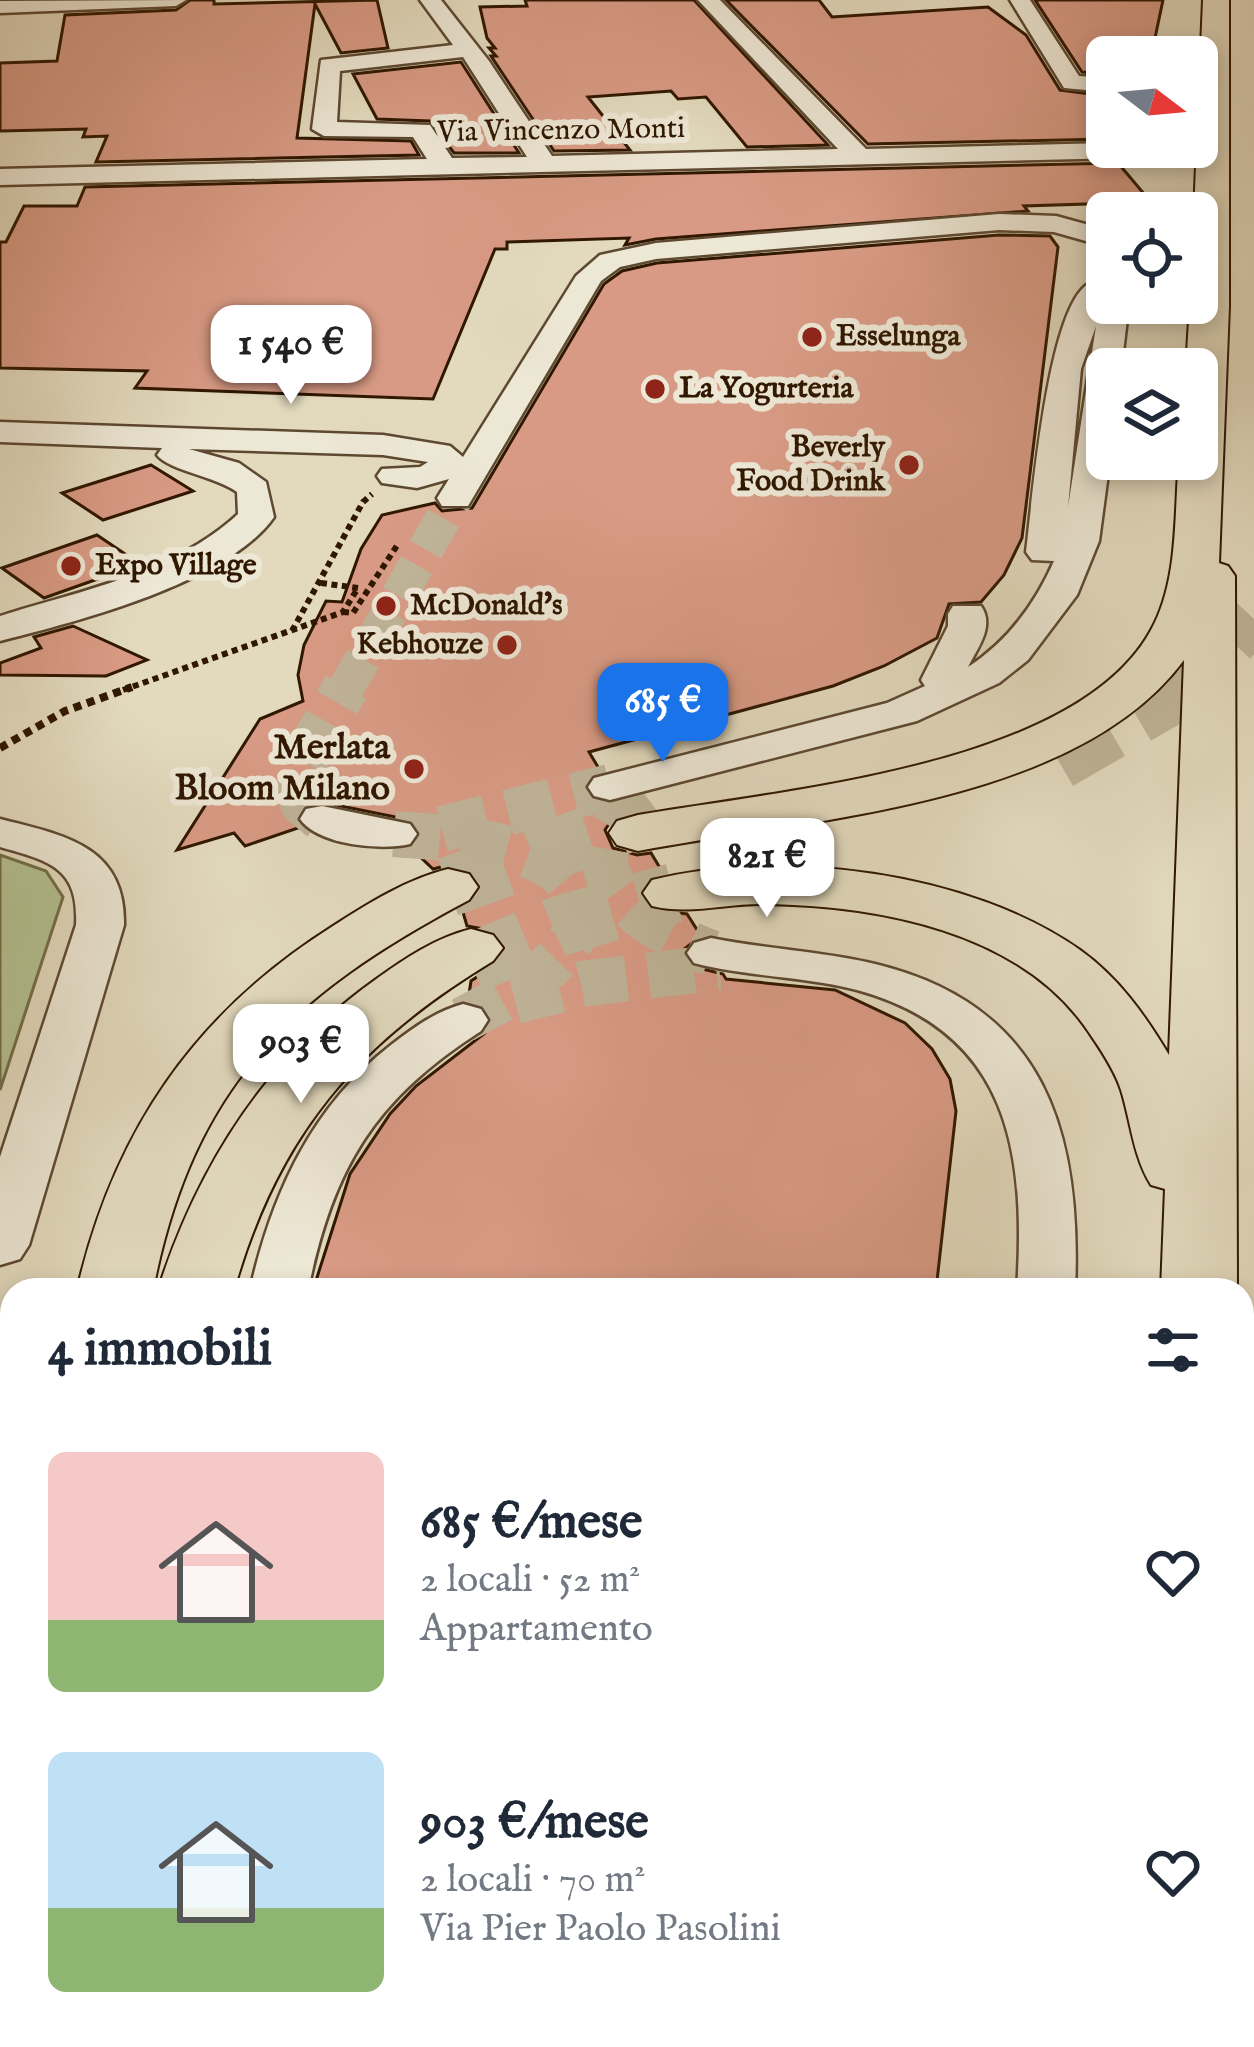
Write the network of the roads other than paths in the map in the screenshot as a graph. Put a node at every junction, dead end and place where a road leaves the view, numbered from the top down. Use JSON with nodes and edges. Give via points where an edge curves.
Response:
{"nodes":[{"id":1,"x":176,"y":0,"type":"edge"},
{"id":2,"x":430,"y":0,"type":"edge"},
{"id":3,"x":708,"y":0,"type":"edge"},
{"id":4,"x":1020,"y":0,"type":"edge"},
{"id":5,"x":1199,"y":2,"type":"edge"},
{"id":6,"x":0,"y":7,"type":"edge"},
{"id":7,"x":1195,"y":36,"type":"edge"},
{"id":8,"x":466,"y":50,"type":"junction"},
{"id":9,"x":1086,"y":84,"type":"edge"},
{"id":10,"x":1086,"y":151,"type":"edge"},
{"id":11,"x":860,"y":157,"type":"junction"},
{"id":12,"x":545,"y":165,"type":"junction"},
{"id":13,"x":445,"y":167,"type":"junction"},
{"id":14,"x":0,"y":177,"type":"edge"},
{"id":15,"x":1086,"y":232,"type":"edge"},
{"id":16,"x":1086,"y":310,"type":"edge"},
{"id":17,"x":1111,"y":324,"type":"edge"},
{"id":18,"x":1192,"y":348,"type":"edge"},
{"id":19,"x":494,"y":429,"type":"junction"},
{"id":20,"x":0,"y":432,"type":"edge"},
{"id":21,"x":171,"y":446,"type":"junction"},
{"id":22,"x":0,"y":448,"type":"edge"},
{"id":23,"x":390,"y":472,"type":"junction"},
{"id":24,"x":1169,"y":480,"type":"edge"},
{"id":25,"x":1190,"y":480,"type":"edge"},
{"id":26,"x":1205,"y":480,"type":"edge"},
{"id":27,"x":980,"y":602,"type":"dead end"},
{"id":28,"x":0,"y":629,"type":"edge"},
{"id":29,"x":964,"y":673,"type":"junction"},
{"id":30,"x":1058,"y":760,"type":"tunnel mouth"},
{"id":31,"x":322,"y":819,"type":"dead end"},
{"id":32,"x":0,"y":833,"type":"edge"},
{"id":33,"x":394,"y":834,"type":"tunnel mouth"},
{"id":34,"x":644,"y":834,"type":"junction"},
{"id":35,"x":448,"y":887,"type":"tunnel mouth"},
{"id":36,"x":715,"y":960,"type":"tunnel mouth"},
{"id":37,"x":469,"y":977,"type":"joint"},
{"id":38,"x":0,"y":1245,"type":"edge"},
{"id":39,"x":117,"y":1278,"type":"edge"},
{"id":40,"x":199,"y":1278,"type":"edge"},
{"id":41,"x":281,"y":1278,"type":"edge"},
{"id":42,"x":1047,"y":1278,"type":"edge"},
{"id":43,"x":1173,"y":1278,"type":"edge"},
{"id":44,"x":1199,"y":1278,"type":"edge"}],
"edges":[{"from":1,"to":6,"type":"street"},
{"from":2,"to":8,"type":"street"},
{"from":3,"to":11,"type":"street"},
{"from":4,"to":9,"type":"street","via":[[1072,83]]},
{"from":5,"to":7,"type":"highway"},
{"from":5,"to":18,"type":"highway"},
{"from":8,"to":12,"type":"street"},
{"from":8,"to":13,"type":"street","via":[[329,65],[324,129],[421,130]]},
{"from":10,"to":11,"type":"street","name":"Via Vincenzo Monti"},
{"from":11,"to":12,"type":"street","name":"Via Vincenzo Monti"},
{"from":12,"to":13,"type":"street","name":"Via Vincenzo Monti"},
{"from":13,"to":14,"type":"street","name":"Via Vincenzo Monti"},
{"from":15,"to":19,"type":"street","via":[[1019,221],[629,256],[599,267]]},
{"from":16,"to":29,"type":"street","via":[[1054,376],[1046,547],[1031,608],[1017,635]]},
{"from":17,"to":29,"type":"street","via":[[1073,563],[1037,628]]},
{"from":19,"to":23,"type":"street"},
{"from":19,"to":23,"type":"street","via":[[442,501]]},
{"from":20,"to":21,"type":"street"},
{"from":21,"to":22,"type":"street"},
{"from":21,"to":23,"type":"street"},
{"from":21,"to":28,"type":"street","via":[[254,489],[256,517],[244,531],[205,557]]},
{"from":24,"to":34,"type":"highway","via":[[1160,579],[1144,618],[1123,649],[1063,701],[898,767]]},
{"from":25,"to":34,"type":"highway","via":[[1189,604],[1164,651],[1126,692],[1040,742],[967,768]]},
{"from":26,"to":44,"type":"highway","via":[[1212,526]]},
{"from":27,"to":29,"type":"street","via":[[968,626]]},
{"from":29,"to":34,"type":"street","via":[[884,717],[731,757]]},
{"from":30,"to":34,"type":"highway","via":[[936,802]]},
{"from":31,"to":33,"type":"street"},
{"from":32,"to":38,"type":"street","via":[[70,856],[94,875],[104,899]]},
{"from":34,"to":43,"type":"highway","via":[[793,883],[917,900],[990,925],[1084,986],[1129,1033],[1170,1124]]},
{"from":35,"to":39,"type":"highway","via":[[322,959],[216,1056],[163,1134]]},
{"from":36,"to":42,"type":"street","via":[[881,980],[978,1034],[1003,1060],[1041,1133],[1052,1226]]},
{"from":37,"to":40,"type":"highway","via":[[332,1050],[238,1171]]},
{"from":37,"to":41,"type":"street","via":[[353,1107],[303,1193]]}]}
